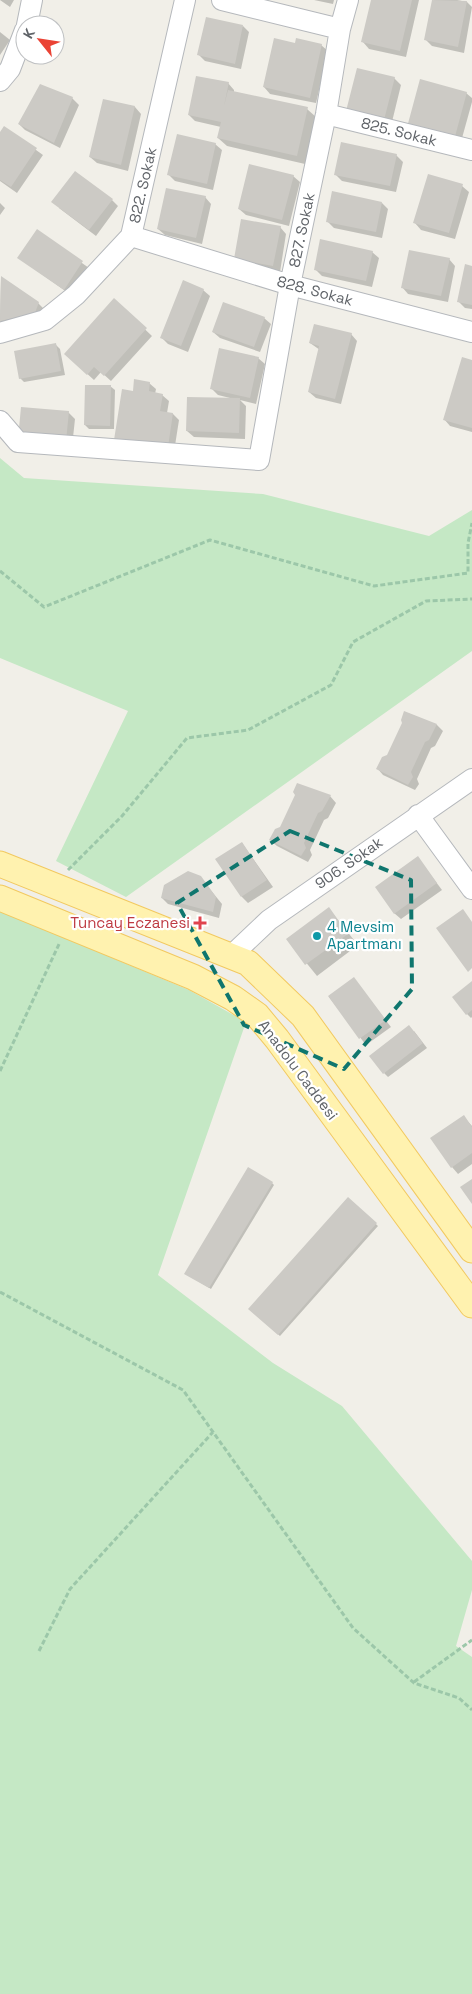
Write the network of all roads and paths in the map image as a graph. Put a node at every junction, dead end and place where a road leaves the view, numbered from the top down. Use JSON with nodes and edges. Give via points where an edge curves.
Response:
{"nodes":[{"id":1,"x":32,"y":0,"type":"edge"},
{"id":2,"x":185,"y":0,"type":"edge"},
{"id":3,"x":222,"y":0,"type":"edge"},
{"id":4,"x":348,"y":0,"type":"edge"},
{"id":5,"x":29,"y":15,"type":"edge"},
{"id":6,"x":340,"y":30,"type":"junction"},
{"id":7,"x":15,"y":56,"type":"edge"},
{"id":8,"x":0,"y":81,"type":"edge"},
{"id":9,"x":326,"y":114,"type":"junction"},
{"id":10,"x":472,"y":150,"type":"edge"},
{"id":11,"x":131,"y":236,"type":"junction"},
{"id":12,"x":290,"y":285,"type":"junction"},
{"id":13,"x":472,"y":332,"type":"edge"},
{"id":14,"x":0,"y":333,"type":"edge"},
{"id":15,"x":0,"y":421,"type":"edge"},
{"id":16,"x":472,"y":522,"type":"edge"},
{"id":17,"x":0,"y":571,"type":"edge"},
{"id":18,"x":472,"y":599,"type":"edge"},
{"id":19,"x":472,"y":779,"type":"edge"},
{"id":20,"x":418,"y":815,"type":"junction"},
{"id":21,"x":0,"y":864,"type":"edge"},
{"id":22,"x":54,"y":885,"type":"junction"},
{"id":23,"x":472,"y":889,"type":"edge"},
{"id":24,"x":0,"y":898,"type":"edge"},
{"id":25,"x":61,"y":939,"type":"dead end"},
{"id":26,"x":232,"y":955,"type":"junction"},
{"id":27,"x":0,"y":1071,"type":"edge"},
{"id":28,"x":472,"y":1250,"type":"edge"},
{"id":29,"x":0,"y":1292,"type":"edge"},
{"id":30,"x":472,"y":1304,"type":"edge"},
{"id":31,"x":213,"y":1432,"type":"junction"},
{"id":32,"x":472,"y":1640,"type":"edge"},
{"id":33,"x":39,"y":1651,"type":"dead end"},
{"id":34,"x":414,"y":1683,"type":"junction"},
{"id":35,"x":472,"y":1710,"type":"edge"}],
"edges":[{"from":1,"to":5,"type":"street"},
{"from":2,"to":11,"type":"street","name":"822. Sokak"},
{"from":3,"to":6,"type":"street"},
{"from":4,"to":6,"type":"street","name":"827. Sokak"},
{"from":6,"to":9,"type":"street","name":"827. Sokak"},
{"from":7,"to":8,"type":"street"},
{"from":9,"to":10,"type":"street","name":"825. Sokak"},
{"from":9,"to":12,"type":"street","name":"827. Sokak"},
{"from":11,"to":12,"type":"street","name":"828. Sokak"},
{"from":11,"to":14,"type":"street","name":"822. Sokak","via":[[76,295],[45,320]]},
{"from":12,"to":13,"type":"street","name":"828. Sokak"},
{"from":12,"to":15,"type":"street","name":"827. Sokak","via":[[259,460],[18,442]]},
{"from":16,"to":17,"type":"path","via":[[468,573],[374,586],[210,540],[44,607]]},
{"from":18,"to":22,"type":"path","via":[[426,601],[353,642],[331,685],[248,730],[187,738],[122,816]]},
{"from":19,"to":20,"type":"street","name":"906. Sokak"},
{"from":20,"to":23,"type":"street"},
{"from":20,"to":26,"type":"street","name":"906. Sokak","via":[[269,920]]},
{"from":21,"to":22,"type":"main road"},
{"from":22,"to":26,"type":"main road"},
{"from":24,"to":30,"type":"main road","name":"Anadolu Caddesi","via":[[193,977],[257,1015]]},
{"from":25,"to":27,"type":"path"},
{"from":26,"to":28,"type":"main road","via":[[248,962],[303,1016]]},
{"from":29,"to":31,"type":"path","via":[[183,1390]]},
{"from":31,"to":33,"type":"path","via":[[70,1589]]},
{"from":31,"to":34,"type":"path","via":[[353,1628]]},
{"from":32,"to":34,"type":"path"},
{"from":34,"to":35,"type":"path","via":[[459,1698]]}]}
